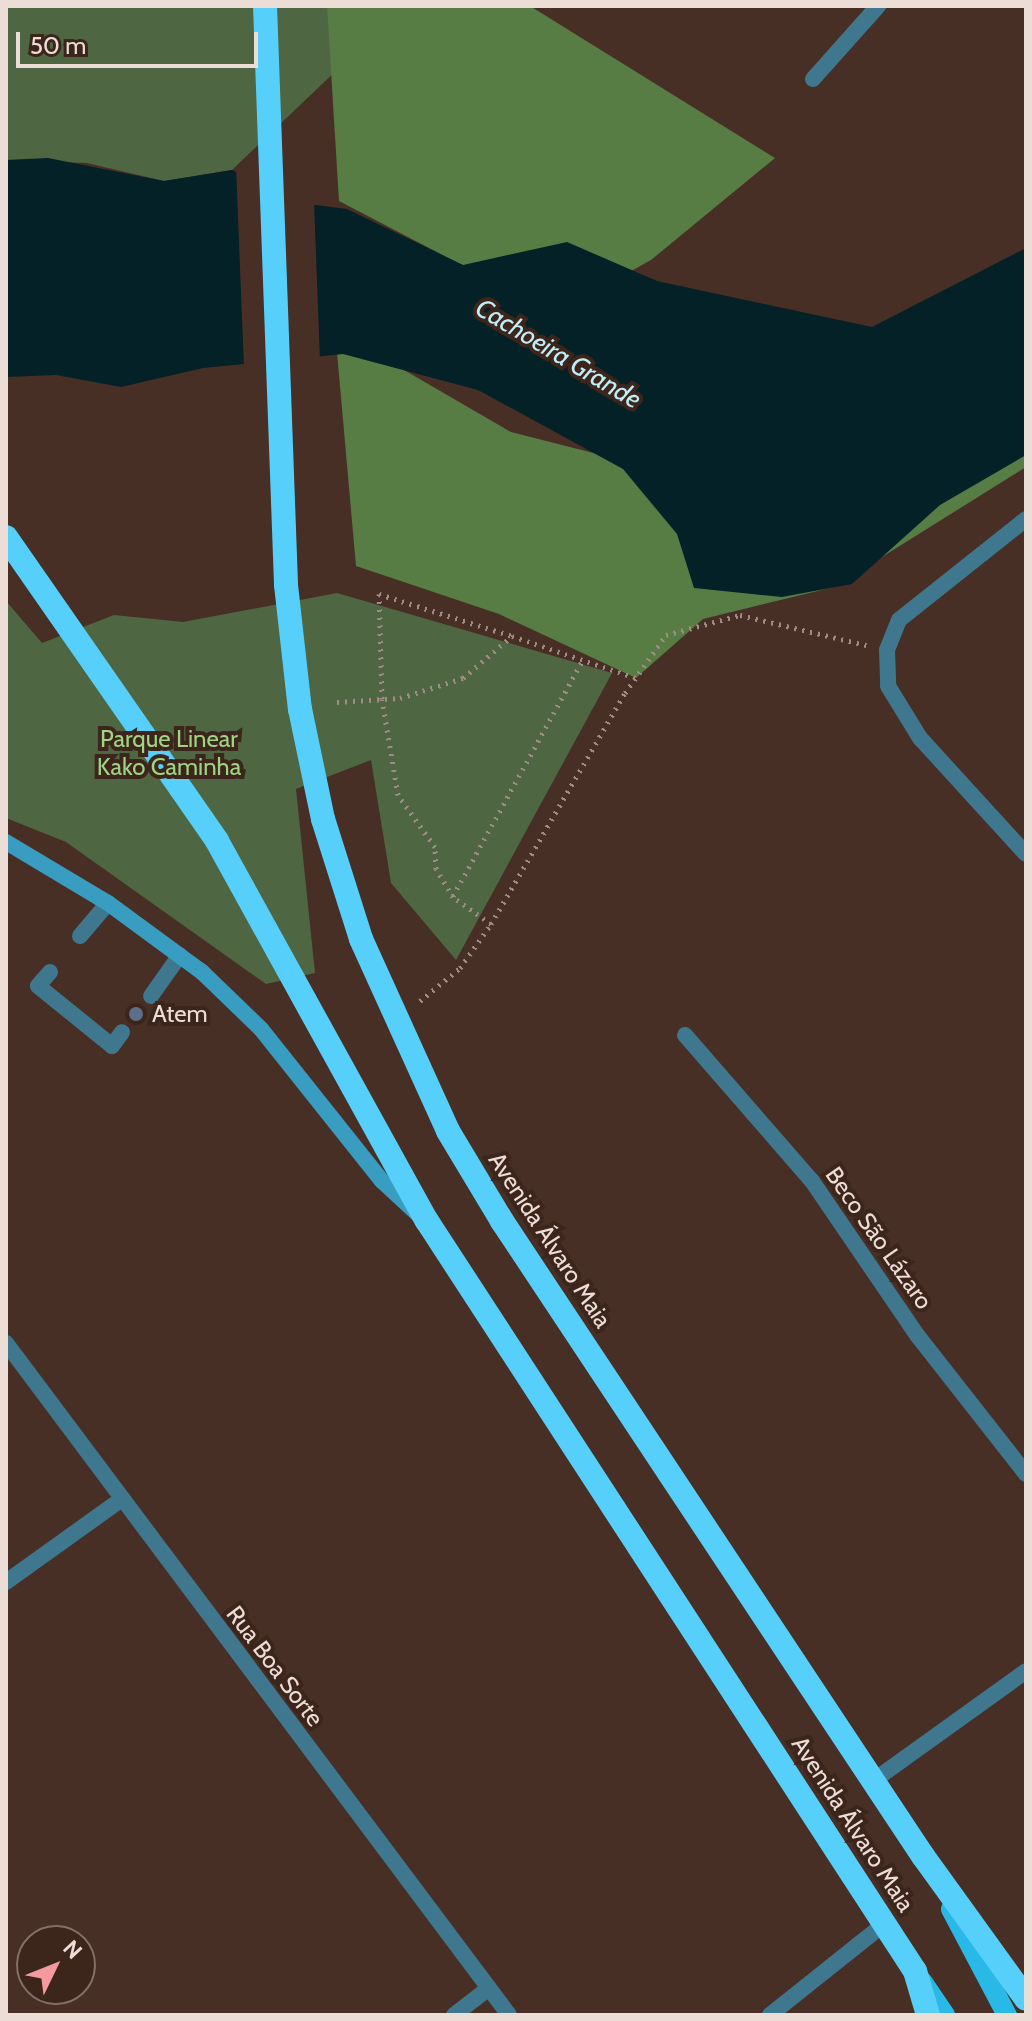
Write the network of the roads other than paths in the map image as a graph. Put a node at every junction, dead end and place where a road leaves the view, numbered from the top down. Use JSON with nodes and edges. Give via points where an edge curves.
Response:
{"nodes":[{"id":1,"x":265,"y":6,"type":"edge"},
{"id":2,"x":878,"y":6,"type":"edge"},
{"id":3,"x":813,"y":79,"type":"dead end"},
{"id":4,"x":1026,"y":519,"type":"edge"},
{"id":5,"x":6,"y":537,"type":"edge"},
{"id":6,"x":10,"y":847,"type":"edge"},
{"id":7,"x":1026,"y":854,"type":"edge"},
{"id":8,"x":108,"y":903,"type":"junction"},
{"id":9,"x":80,"y":936,"type":"dead end"},
{"id":10,"x":180,"y":955,"type":"junction"},
{"id":11,"x":50,"y":972,"type":"dead end"},
{"id":12,"x":151,"y":996,"type":"dead end"},
{"id":13,"x":122,"y":1032,"type":"dead end"},
{"id":14,"x":685,"y":1035,"type":"dead end"},
{"id":15,"x":427,"y":1221,"type":"junction"},
{"id":16,"x":6,"y":1343,"type":"edge"},
{"id":17,"x":1026,"y":1474,"type":"edge"},
{"id":18,"x":119,"y":1501,"type":"junction"},
{"id":19,"x":6,"y":1582,"type":"edge"},
{"id":20,"x":1026,"y":1671,"type":"edge"},
{"id":21,"x":873,"y":1781,"type":"junction"},
{"id":22,"x":923,"y":1856,"type":"junction"},
{"id":23,"x":884,"y":1924,"type":"junction"},
{"id":24,"x":915,"y":1971,"type":"junction"},
{"id":25,"x":489,"y":1988,"type":"junction"},
{"id":26,"x":1026,"y":1999,"type":"edge"},
{"id":27,"x":454,"y":2015,"type":"edge"},
{"id":28,"x":509,"y":2015,"type":"edge"},
{"id":29,"x":770,"y":2015,"type":"edge"},
{"id":30,"x":928,"y":2015,"type":"edge"},
{"id":31,"x":945,"y":2015,"type":"edge"},
{"id":32,"x":1007,"y":2015,"type":"edge"}],
"edges":[{"from":1,"to":21,"type":"highway","name":"Avenida Álvaro Maia","via":[[286,585],[300,709],[323,819],[361,939],[448,1131],[502,1221]]},
{"from":2,"to":3,"type":"street"},
{"from":4,"to":7,"type":"street","via":[[899,620],[887,650],[888,686],[920,738]]},
{"from":5,"to":15,"type":"highway","name":"Avenida Álvaro Maia","via":[[217,841]]},
{"from":6,"to":8,"type":"street","name":"Avenida Álvaro Maia"},
{"from":8,"to":9,"type":"street"},
{"from":8,"to":10,"type":"street","name":"Avenida Álvaro Maia"},
{"from":10,"to":12,"type":"street"},
{"from":10,"to":15,"type":"street","name":"Avenida Álvaro Maia","via":[[288,1059],[382,1181]]},
{"from":11,"to":13,"type":"street","via":[[38,986],[112,1046]]},
{"from":14,"to":17,"type":"street","name":"Beco São Lázaro","via":[[812,1181],[917,1335]]},
{"from":15,"to":23,"type":"highway","name":"Avenida Álvaro Maia"},
{"from":16,"to":18,"type":"street","name":"Rua Boa Sorte"},
{"from":18,"to":19,"type":"street"},
{"from":18,"to":25,"type":"street","name":"Rua Boa Sorte"},
{"from":20,"to":21,"type":"street"},
{"from":21,"to":22,"type":"highway","name":"Avenida Álvaro Maia"},
{"from":22,"to":26,"type":"highway","name":"Avenida Álvaro Maia"},
{"from":22,"to":32,"type":"main road"},
{"from":23,"to":24,"type":"highway","name":"Avenida Álvaro Maia"},
{"from":23,"to":29,"type":"street"},
{"from":24,"to":30,"type":"highway"},
{"from":24,"to":31,"type":"main road","name":"Avenida Álvaro Maia"},
{"from":25,"to":27,"type":"street"},
{"from":25,"to":28,"type":"street","name":"Rua Boa Sorte"}]}
